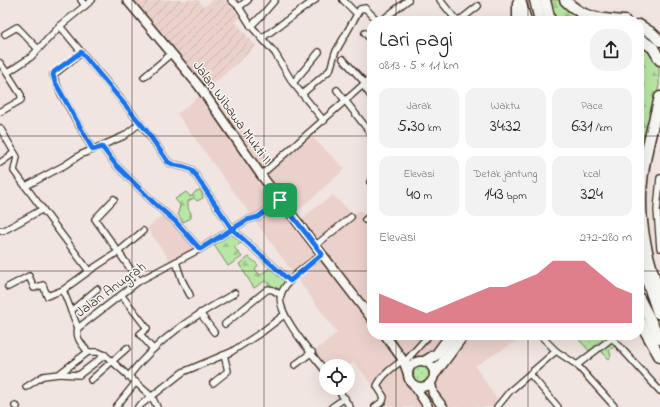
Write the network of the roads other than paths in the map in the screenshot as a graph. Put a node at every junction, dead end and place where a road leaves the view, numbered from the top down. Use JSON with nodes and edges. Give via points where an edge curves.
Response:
{"nodes":[{"id":1,"x":81,"y":0,"type":"edge"},
{"id":2,"x":92,"y":0,"type":"edge"},
{"id":3,"x":127,"y":0,"type":"edge"},
{"id":4,"x":231,"y":0,"type":"edge"},
{"id":5,"x":248,"y":0,"type":"edge"},
{"id":6,"x":275,"y":0,"type":"edge"},
{"id":7,"x":315,"y":0,"type":"edge"},
{"id":8,"x":343,"y":0,"type":"edge"},
{"id":9,"x":408,"y":0,"type":"edge"},
{"id":10,"x":440,"y":0,"type":"edge"},
{"id":11,"x":519,"y":0,"type":"edge"},
{"id":12,"x":535,"y":0,"type":"edge"},
{"id":13,"x":545,"y":0,"type":"edge"},
{"id":14,"x":564,"y":0,"type":"edge"},
{"id":15,"x":85,"y":6,"type":"junction"},
{"id":16,"x":478,"y":6,"type":"dead end"},
{"id":17,"x":239,"y":7,"type":"junction"},
{"id":18,"x":357,"y":14,"type":"junction"},
{"id":19,"x":373,"y":16,"type":"edge"},
{"id":20,"x":387,"y":16,"type":"edge"},
{"id":21,"x":454,"y":16,"type":"edge"},
{"id":22,"x":465,"y":16,"type":"edge"},
{"id":23,"x":518,"y":16,"type":"edge"},
{"id":24,"x":524,"y":16,"type":"edge"},
{"id":25,"x":539,"y":16,"type":"edge"},
{"id":26,"x":549,"y":16,"type":"edge"},
{"id":27,"x":587,"y":16,"type":"edge"},
{"id":28,"x":60,"y":26,"type":"junction"},
{"id":29,"x":251,"y":26,"type":"junction"},
{"id":30,"x":644,"y":28,"type":"edge"},
{"id":31,"x":365,"y":33,"type":"dead end"},
{"id":32,"x":5,"y":34,"type":"dead end"},
{"id":33,"x":367,"y":35,"type":"edge"},
{"id":34,"x":262,"y":38,"type":"junction"},
{"id":35,"x":660,"y":41,"type":"edge"},
{"id":36,"x":644,"y":42,"type":"edge"},
{"id":37,"x":37,"y":48,"type":"junction"},
{"id":38,"x":81,"y":52,"type":"junction"},
{"id":39,"x":319,"y":52,"type":"dead end"},
{"id":40,"x":172,"y":53,"type":"junction"},
{"id":41,"x":343,"y":60,"type":"dead end"},
{"id":42,"x":660,"y":60,"type":"edge"},
{"id":43,"x":0,"y":64,"type":"edge"},
{"id":44,"x":7,"y":73,"type":"junction"},
{"id":45,"x":144,"y":77,"type":"dead end"},
{"id":46,"x":367,"y":81,"type":"edge"},
{"id":47,"x":293,"y":83,"type":"junction"},
{"id":48,"x":364,"y":84,"type":"junction"},
{"id":49,"x":367,"y":89,"type":"edge"},
{"id":50,"x":337,"y":90,"type":"dead end"},
{"id":51,"x":302,"y":94,"type":"junction"},
{"id":52,"x":660,"y":97,"type":"edge"},
{"id":53,"x":346,"y":100,"type":"junction"},
{"id":54,"x":0,"y":112,"type":"edge"},
{"id":55,"x":324,"y":121,"type":"junction"},
{"id":56,"x":140,"y":123,"type":"junction"},
{"id":57,"x":660,"y":124,"type":"edge"},
{"id":58,"x":0,"y":128,"type":"edge"},
{"id":59,"x":367,"y":128,"type":"edge"},
{"id":60,"x":102,"y":147,"type":"junction"},
{"id":61,"x":93,"y":150,"type":"junction"},
{"id":62,"x":14,"y":153,"type":"junction"},
{"id":63,"x":0,"y":163,"type":"edge"},
{"id":64,"x":644,"y":175,"type":"edge"},
{"id":65,"x":261,"y":176,"type":"junction"},
{"id":66,"x":660,"y":178,"type":"edge"},
{"id":67,"x":26,"y":186,"type":"junction"},
{"id":68,"x":114,"y":199,"type":"dead end"},
{"id":69,"x":280,"y":200,"type":"junction"},
{"id":70,"x":43,"y":209,"type":"junction"},
{"id":71,"x":351,"y":217,"type":"dead end"},
{"id":72,"x":232,"y":229,"type":"junction"},
{"id":73,"x":0,"y":230,"type":"edge"},
{"id":74,"x":143,"y":231,"type":"dead end"},
{"id":75,"x":644,"y":234,"type":"edge"},
{"id":76,"x":316,"y":245,"type":"junction"},
{"id":77,"x":660,"y":248,"type":"edge"},
{"id":78,"x":200,"y":249,"type":"junction"},
{"id":79,"x":118,"y":252,"type":"junction"},
{"id":80,"x":322,"y":254,"type":"junction"},
{"id":81,"x":176,"y":262,"type":"junction"},
{"id":82,"x":89,"y":271,"type":"junction"},
{"id":83,"x":644,"y":272,"type":"edge"},
{"id":84,"x":139,"y":281,"type":"junction"},
{"id":85,"x":290,"y":281,"type":"junction"},
{"id":86,"x":660,"y":281,"type":"edge"},
{"id":87,"x":644,"y":284,"type":"edge"},
{"id":88,"x":8,"y":287,"type":"dead end"},
{"id":89,"x":97,"y":289,"type":"dead end"},
{"id":90,"x":63,"y":290,"type":"junction"},
{"id":91,"x":235,"y":293,"type":"dead end"},
{"id":92,"x":190,"y":295,"type":"dead end"},
{"id":93,"x":281,"y":295,"type":"junction"},
{"id":94,"x":660,"y":295,"type":"edge"},
{"id":95,"x":122,"y":296,"type":"junction"},
{"id":96,"x":644,"y":308,"type":"edge"},
{"id":97,"x":71,"y":311,"type":"junction"},
{"id":98,"x":367,"y":312,"type":"edge"},
{"id":99,"x":200,"y":313,"type":"junction"},
{"id":100,"x":284,"y":315,"type":"junction"},
{"id":101,"x":659,"y":315,"type":"edge"},
{"id":102,"x":225,"y":324,"type":"dead end"},
{"id":103,"x":78,"y":328,"type":"junction"},
{"id":104,"x":644,"y":329,"type":"edge"},
{"id":105,"x":214,"y":332,"type":"dead end"},
{"id":106,"x":660,"y":339,"type":"edge"},
{"id":107,"x":388,"y":340,"type":"edge"},
{"id":108,"x":424,"y":340,"type":"edge"},
{"id":109,"x":447,"y":340,"type":"edge"},
{"id":110,"x":459,"y":340,"type":"edge"},
{"id":111,"x":545,"y":340,"type":"edge"},
{"id":112,"x":610,"y":340,"type":"edge"},
{"id":113,"x":617,"y":340,"type":"edge"},
{"id":114,"x":127,"y":348,"type":"dead end"},
{"id":115,"x":152,"y":348,"type":"junction"},
{"id":116,"x":556,"y":351,"type":"junction"},
{"id":117,"x":88,"y":352,"type":"junction"},
{"id":118,"x":312,"y":352,"type":"junction"},
{"id":119,"x":105,"y":355,"type":"junction"},
{"id":120,"x":224,"y":355,"type":"junction"},
{"id":121,"x":660,"y":357,"type":"edge"},
{"id":122,"x":421,"y":361,"type":"junction"},
{"id":123,"x":112,"y":362,"type":"junction"},
{"id":124,"x":319,"y":362,"type":"edge"},
{"id":125,"x":403,"y":362,"type":"junction"},
{"id":126,"x":294,"y":365,"type":"dead end"},
{"id":127,"x":577,"y":365,"type":"junction"},
{"id":128,"x":435,"y":373,"type":"junction"},
{"id":129,"x":59,"y":374,"type":"junction"},
{"id":130,"x":408,"y":374,"type":"junction"},
{"id":131,"x":530,"y":374,"type":"junction"},
{"id":132,"x":128,"y":377,"type":"junction"},
{"id":133,"x":91,"y":380,"type":"dead end"},
{"id":134,"x":136,"y":382,"type":"junction"},
{"id":135,"x":213,"y":383,"type":"dead end"},
{"id":136,"x":431,"y":383,"type":"junction"},
{"id":137,"x":414,"y":385,"type":"junction"},
{"id":138,"x":26,"y":387,"type":"dead end"},
{"id":139,"x":660,"y":390,"type":"edge"},
{"id":140,"x":343,"y":395,"type":"edge"},
{"id":141,"x":152,"y":397,"type":"junction"},
{"id":142,"x":345,"y":398,"type":"junction"},
{"id":143,"x":611,"y":406,"type":"edge"},
{"id":144,"x":116,"y":407,"type":"edge"},
{"id":145,"x":138,"y":407,"type":"edge"},
{"id":146,"x":157,"y":407,"type":"edge"},
{"id":147,"x":332,"y":407,"type":"edge"},
{"id":148,"x":350,"y":407,"type":"edge"},
{"id":149,"x":375,"y":407,"type":"edge"},
{"id":150,"x":428,"y":407,"type":"edge"},
{"id":151,"x":443,"y":407,"type":"edge"},
{"id":152,"x":497,"y":407,"type":"edge"},
{"id":153,"x":558,"y":407,"type":"edge"}],
"edges":[{"from":1,"to":15,"type":"street"},
{"from":2,"to":15,"type":"street"},
{"from":3,"to":40,"type":"main road","name":"Jalan Wibawa Mukti II"},
{"from":4,"to":17,"type":"street"},
{"from":5,"to":17,"type":"street"},
{"from":6,"to":29,"type":"street"},
{"from":7,"to":34,"type":"street"},
{"from":8,"to":18,"type":"street"},
{"from":9,"to":20,"type":"street"},
{"from":10,"to":21,"type":"street"},
{"from":11,"to":23,"type":"highway"},
{"from":11,"to":24,"type":"highway"},
{"from":12,"to":25,"type":"highway"},
{"from":13,"to":26,"type":"highway"},
{"from":14,"to":27,"type":"highway","via":[[572,8]]},
{"from":15,"to":28,"type":"street"},
{"from":16,"to":22,"type":"street"},
{"from":17,"to":29,"type":"street"},
{"from":18,"to":19,"type":"street","via":[[360,9],[365,8]]},
{"from":18,"to":51,"type":"street","via":[[334,52],[330,70]]},
{"from":28,"to":37,"type":"street"},
{"from":28,"to":38,"type":"street"},
{"from":29,"to":34,"type":"street"},
{"from":30,"to":35,"type":"highway"},
{"from":31,"to":33,"type":"street"},
{"from":32,"to":37,"type":"street","via":[[17,27]]},
{"from":34,"to":47,"type":"street","via":[[275,53]]},
{"from":36,"to":42,"type":"highway"},
{"from":37,"to":44,"type":"street","via":[[31,56]]},
{"from":38,"to":56,"type":"street"},
{"from":38,"to":61,"type":"street","via":[[53,75]]},
{"from":39,"to":47,"type":"street"},
{"from":40,"to":45,"type":"street"},
{"from":40,"to":65,"type":"main road","name":"Jalan Wibawa Mukti II","via":[[199,86]]},
{"from":41,"to":48,"type":"street"},
{"from":43,"to":44,"type":"street"},
{"from":44,"to":54,"type":"street","via":[[21,95],[21,100]]},
{"from":46,"to":48,"type":"street"},
{"from":47,"to":51,"type":"street"},
{"from":48,"to":49,"type":"street"},
{"from":48,"to":53,"type":"street"},
{"from":50,"to":53,"type":"street"},
{"from":51,"to":55,"type":"street"},
{"from":52,"to":64,"type":"highway"},
{"from":53,"to":55,"type":"street"},
{"from":53,"to":59,"type":"street"},
{"from":55,"to":65,"type":"street"},
{"from":56,"to":60,"type":"street","via":[[124,136]]},
{"from":56,"to":72,"type":"street","via":[[168,162],[192,170]]},
{"from":57,"to":86,"type":"highway","via":[[651,161],[647,211],[652,257]]},
{"from":58,"to":62,"type":"street"},
{"from":60,"to":61,"type":"street"},
{"from":60,"to":78,"type":"street","via":[[116,165],[175,221]]},
{"from":61,"to":67,"type":"street"},
{"from":62,"to":63,"type":"street"},
{"from":62,"to":67,"type":"street","via":[[17,162],[14,170]]},
{"from":65,"to":69,"type":"main road","name":"Jalan Wibawa Mukti II"},
{"from":66,"to":77,"type":"street","via":[[657,210]]},
{"from":67,"to":70,"type":"street"},
{"from":68,"to":79,"type":"street","via":[[95,219]]},
{"from":69,"to":72,"type":"street","name":"Jalan Anugrah","via":[[258,217]]},
{"from":69,"to":76,"type":"main road","name":"Jalan Wibawa Mukti II"},
{"from":70,"to":73,"type":"street","via":[[3,231]]},
{"from":70,"to":82,"type":"street"},
{"from":71,"to":76,"type":"street"},
{"from":72,"to":78,"type":"street","name":"Jalan Anugrah"},
{"from":72,"to":85,"type":"street"},
{"from":74,"to":79,"type":"street"},
{"from":75,"to":94,"type":"highway"},
{"from":76,"to":80,"type":"main road","name":"Jalan Wibawa Mukti II"},
{"from":78,"to":81,"type":"street","name":"Jalan Anugrah"},
{"from":79,"to":82,"type":"street"},
{"from":79,"to":84,"type":"street"},
{"from":80,"to":85,"type":"street"},
{"from":80,"to":98,"type":"main road","name":"Jalan Wibawa Mukti II"},
{"from":81,"to":84,"type":"street","name":"Jalan Anugrah"},
{"from":81,"to":92,"type":"street"},
{"from":82,"to":90,"type":"street"},
{"from":83,"to":101,"type":"highway"},
{"from":84,"to":95,"type":"street","name":"Jalan Anugrah"},
{"from":85,"to":93,"type":"street"},
{"from":87,"to":101,"type":"highway"},
{"from":88,"to":90,"type":"street","via":[[29,276],[34,288],[43,285],[47,296]]},
{"from":89,"to":97,"type":"street"},
{"from":90,"to":97,"type":"street"},
{"from":91,"to":99,"type":"street"},
{"from":93,"to":100,"type":"street","via":[[280,303]]},
{"from":93,"to":102,"type":"street","via":[[268,290]]},
{"from":95,"to":103,"type":"street","name":"Jalan Anugrah"},
{"from":95,"to":115,"type":"street","via":[[147,328],[140,334]]},
{"from":96,"to":106,"type":"highway"},
{"from":97,"to":103,"type":"street"},
{"from":99,"to":105,"type":"street"},
{"from":99,"to":115,"type":"street"},
{"from":100,"to":118,"type":"street"},
{"from":100,"to":120,"type":"street"},
{"from":103,"to":117,"type":"street","name":"Jalan Anugrah","via":[[78,339]]},
{"from":104,"to":121,"type":"highway"},
{"from":107,"to":125,"type":"main road"},
{"from":108,"to":125,"type":"street"},
{"from":109,"to":122,"type":"highway","via":[[437,354]]},
{"from":110,"to":128,"type":"highway"},
{"from":111,"to":116,"type":"street"},
{"from":112,"to":127,"type":"street"},
{"from":113,"to":139,"type":"street"},
{"from":114,"to":123,"type":"street"},
{"from":115,"to":132,"type":"street"},
{"from":116,"to":127,"type":"street"},
{"from":116,"to":131,"type":"street"},
{"from":117,"to":119,"type":"street"},
{"from":117,"to":129,"type":"street"},
{"from":118,"to":124,"type":"street"},
{"from":118,"to":126,"type":"street"},
{"from":119,"to":123,"type":"street"},
{"from":119,"to":129,"type":"street","via":[[79,375]]},
{"from":120,"to":135,"type":"street","via":[[228,371]]},
{"from":120,"to":141,"type":"street","via":[[183,372]]},
{"from":122,"to":125,"type":"main road"},
{"from":122,"to":128,"type":"main road","via":[[430,364]]},
{"from":122,"to":130,"type":"main road","via":[[409,369]]},
{"from":123,"to":132,"type":"street"},
{"from":123,"to":133,"type":"street"},
{"from":125,"to":130,"type":"main road"},
{"from":125,"to":149,"type":"street","via":[[392,368],[378,383],[377,386],[384,397]]},
{"from":127,"to":143,"type":"street"},
{"from":128,"to":136,"type":"main road"},
{"from":129,"to":138,"type":"street","via":[[46,375]]},
{"from":130,"to":137,"type":"main road"},
{"from":131,"to":152,"type":"street","via":[[510,391]]},
{"from":131,"to":153,"type":"street"},
{"from":132,"to":134,"type":"street"},
{"from":134,"to":141,"type":"street"},
{"from":134,"to":144,"type":"street"},
{"from":136,"to":137,"type":"main road","via":[[423,387]]},
{"from":136,"to":151,"type":"main road","via":[[433,394]]},
{"from":137,"to":150,"type":"main road"},
{"from":140,"to":142,"type":"street"},
{"from":141,"to":145,"type":"street"},
{"from":141,"to":146,"type":"street"},
{"from":142,"to":147,"type":"street"},
{"from":142,"to":148,"type":"street"}]}
